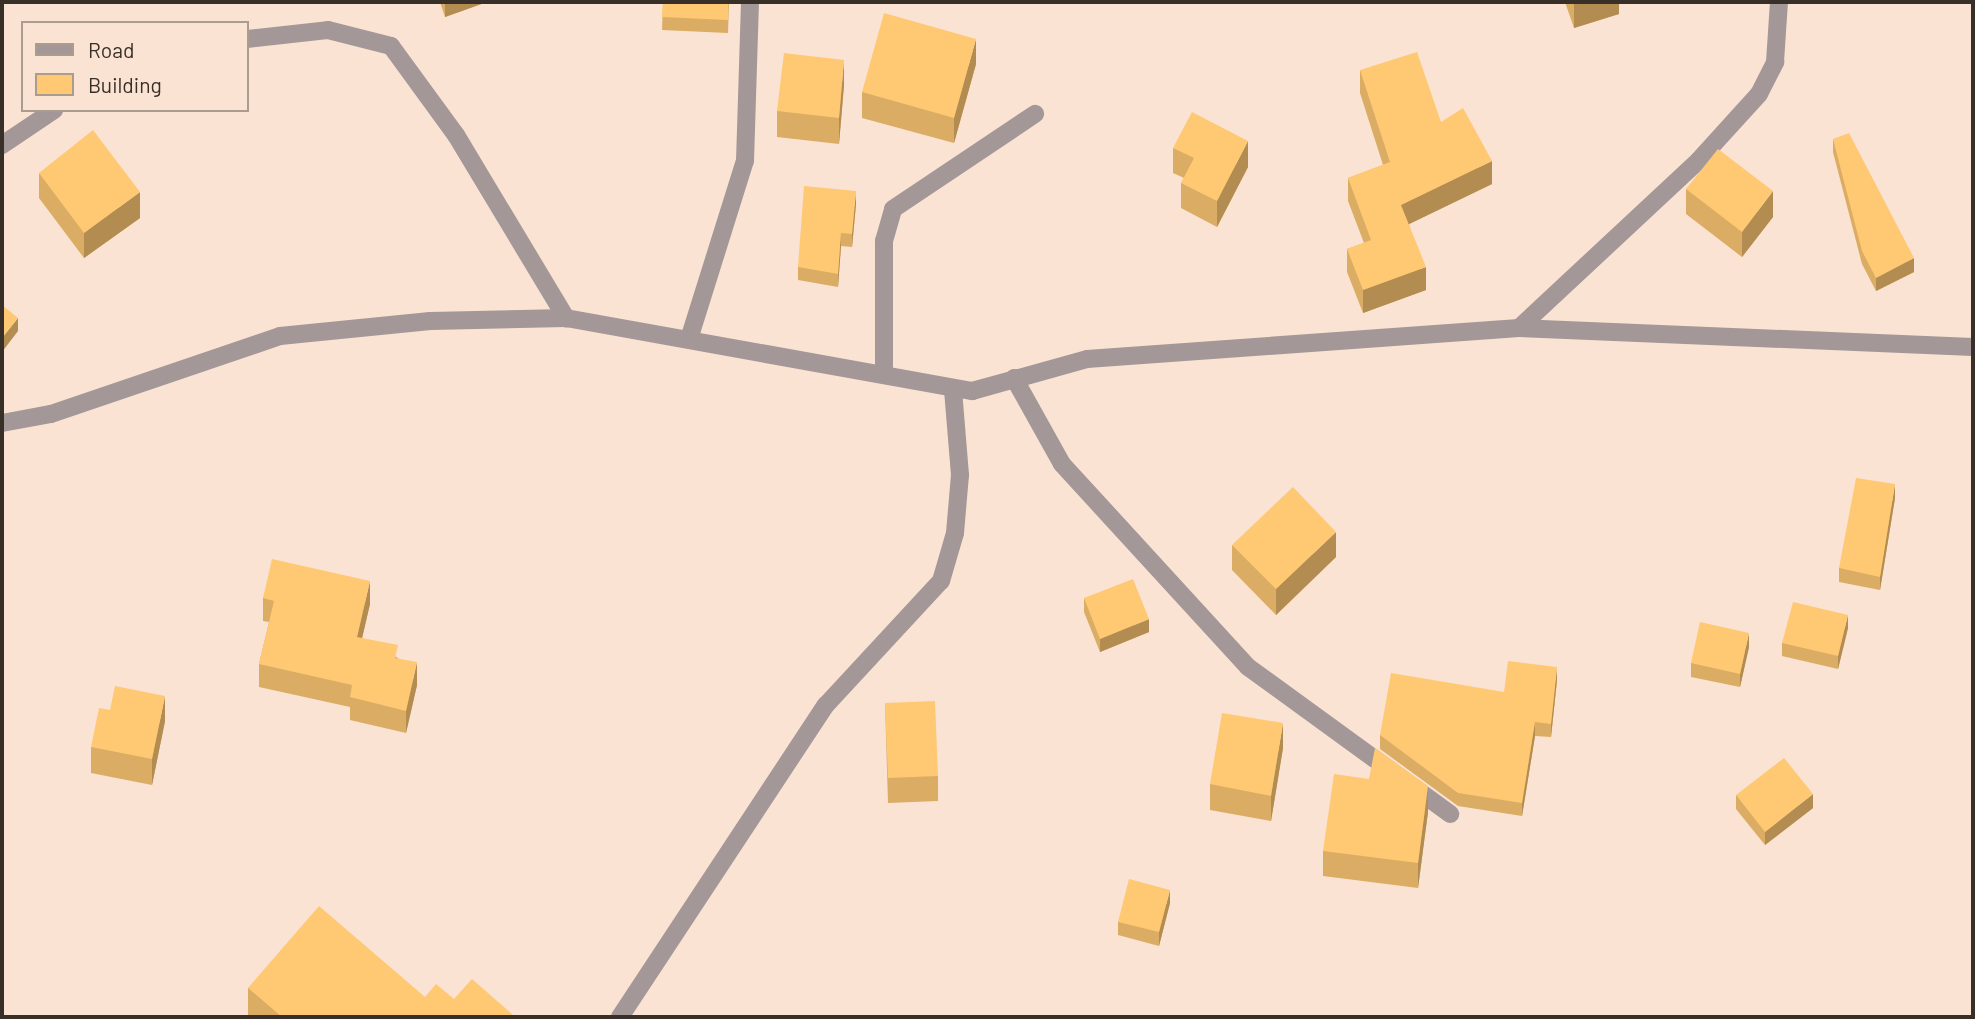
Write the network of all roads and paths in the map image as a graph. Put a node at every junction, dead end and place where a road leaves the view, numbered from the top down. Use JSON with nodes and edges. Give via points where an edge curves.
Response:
{"nodes":[{"id":1,"x":750,"y":2,"type":"edge"},
{"id":2,"x":1779,"y":2,"type":"edge"},
{"id":3,"x":248,"y":39,"type":"edge"},
{"id":4,"x":51,"y":112,"type":"edge"},
{"id":5,"x":1035,"y":114,"type":"dead end"},
{"id":6,"x":2,"y":145,"type":"edge"},
{"id":7,"x":566,"y":318,"type":"junction"},
{"id":8,"x":1519,"y":328,"type":"junction"},
{"id":9,"x":690,"y":336,"type":"junction"},
{"id":10,"x":1973,"y":347,"type":"edge"},
{"id":11,"x":884,"y":372,"type":"junction"},
{"id":12,"x":1014,"y":379,"type":"junction"},
{"id":13,"x":953,"y":389,"type":"junction"},
{"id":14,"x":2,"y":423,"type":"edge"},
{"id":15,"x":1450,"y":814,"type":"dead end"},
{"id":16,"x":620,"y":1017,"type":"edge"}],
"edges":[{"from":1,"to":9,"type":"street","via":[[746,161]]},
{"from":2,"to":8,"type":"street","via":[[1775,62],[1759,94],[1699,160]]},
{"from":3,"to":7,"type":"street","via":[[328,30],[391,46],[456,135]]},
{"from":4,"to":6,"type":"street"},
{"from":5,"to":11,"type":"street","via":[[893,209],[885,230]]},
{"from":7,"to":9,"type":"street"},
{"from":7,"to":14,"type":"street","via":[[352,324],[280,336],[51,414]]},
{"from":8,"to":10,"type":"street"},
{"from":8,"to":12,"type":"street","via":[[1087,359]]},
{"from":9,"to":11,"type":"street"},
{"from":11,"to":13,"type":"street"},
{"from":12,"to":13,"type":"street","via":[[982,391]]},
{"from":12,"to":15,"type":"street","via":[[1062,464],[1248,667]]},
{"from":13,"to":16,"type":"street","via":[[960,475],[955,533],[941,581],[827,705]]}]}
